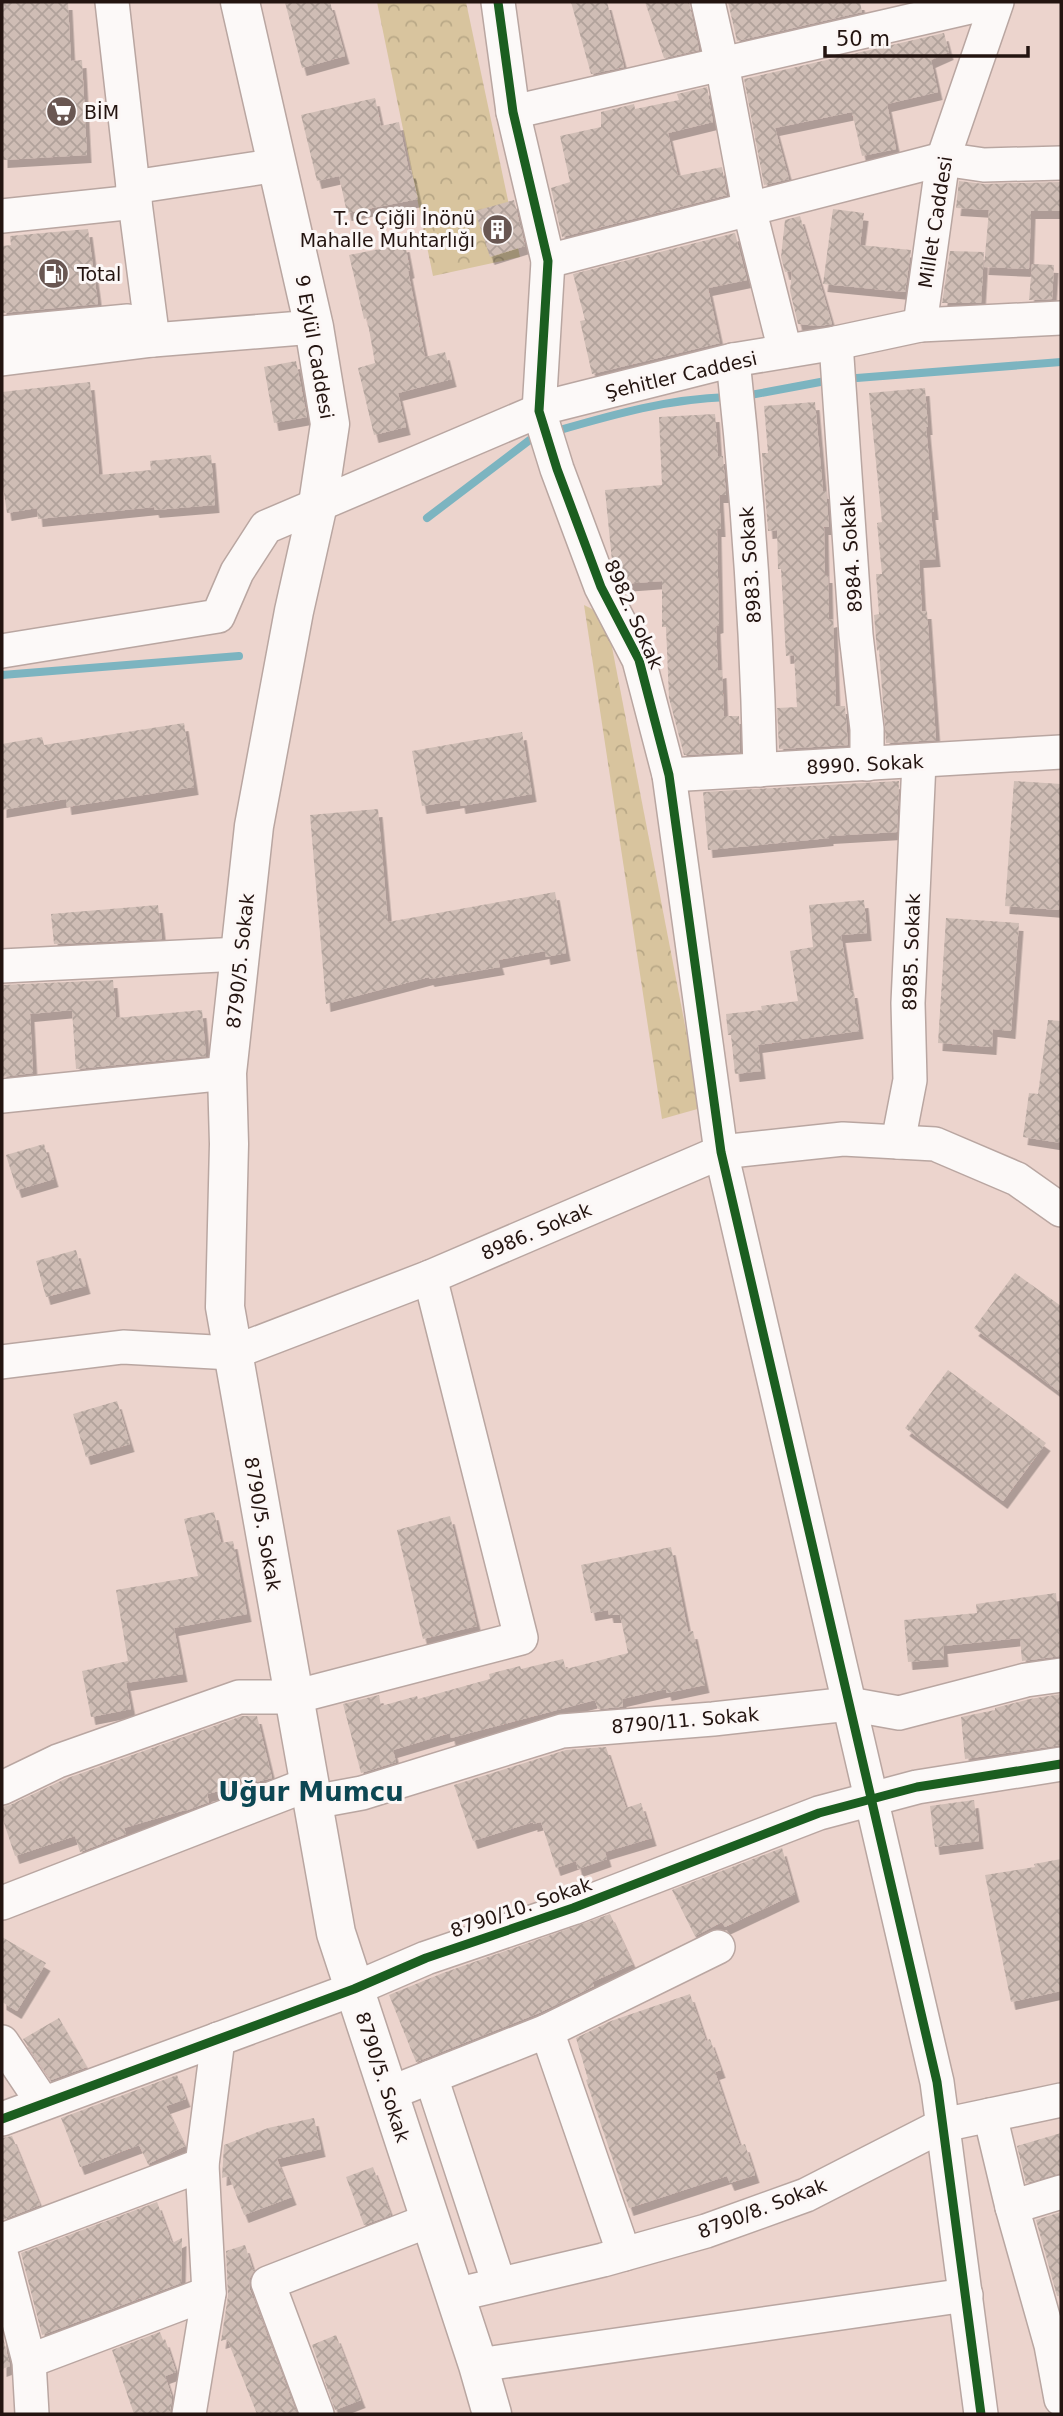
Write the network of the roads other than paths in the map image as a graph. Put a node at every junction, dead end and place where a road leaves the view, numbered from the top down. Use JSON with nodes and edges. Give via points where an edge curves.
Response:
{"nodes":[{"id":1,"x":113,"y":2,"type":"edge"},
{"id":2,"x":240,"y":2,"type":"edge"},
{"id":3,"x":498,"y":2,"type":"edge"},
{"id":4,"x":708,"y":2,"type":"edge"},
{"id":5,"x":995,"y":2,"type":"edge"},
{"id":6,"x":722,"y":64,"type":"junction"},
{"id":7,"x":513,"y":112,"type":"junction"},
{"id":8,"x":943,"y":159,"type":"junction"},
{"id":9,"x":1061,"y":163,"type":"edge"},
{"id":10,"x":278,"y":165,"type":"junction"},
{"id":11,"x":134,"y":195,"type":"junction"},
{"id":12,"x":749,"y":208,"type":"junction"},
{"id":13,"x":2,"y":216,"type":"edge"},
{"id":14,"x":548,"y":261,"type":"junction"},
{"id":15,"x":1061,"y":318,"type":"edge"},
{"id":16,"x":920,"y":325,"type":"junction"},
{"id":17,"x":314,"y":327,"type":"junction"},
{"id":18,"x":151,"y":329,"type":"junction"},
{"id":19,"x":2,"y":334,"type":"edge"},
{"id":20,"x":785,"y":351,"type":"junction"},
{"id":21,"x":837,"y":352,"type":"junction"},
{"id":22,"x":2,"y":359,"type":"edge"},
{"id":23,"x":734,"y":369,"type":"junction"},
{"id":24,"x":538,"y":411,"type":"junction"},
{"id":25,"x":318,"y":504,"type":"junction"},
{"id":26,"x":294,"y":611,"type":"joint"},
{"id":27,"x":2,"y":651,"type":"edge"},
{"id":28,"x":1061,"y":751,"type":"edge"},
{"id":29,"x":919,"y":762,"type":"junction"},
{"id":30,"x":867,"y":764,"type":"junction"},
{"id":31,"x":760,"y":770,"type":"junction"},
{"id":32,"x":669,"y":775,"type":"junction"},
{"id":33,"x":240,"y":954,"type":"junction"},
{"id":34,"x":2,"y":966,"type":"edge"},
{"id":35,"x":227,"y":1073,"type":"junction"},
{"id":36,"x":2,"y":1096,"type":"edge"},
{"id":37,"x":898,"y":1142,"type":"junction"},
{"id":38,"x":721,"y":1152,"type":"junction"},
{"id":39,"x":1061,"y":1210,"type":"edge"},
{"id":40,"x":430,"y":1277,"type":"junction"},
{"id":41,"x":232,"y":1353,"type":"junction"},
{"id":42,"x":2,"y":1362,"type":"edge"},
{"id":43,"x":1061,"y":1675,"type":"edge"},
{"id":44,"x":294,"y":1697,"type":"junction"},
{"id":45,"x":849,"y":1704,"type":"junction"},
{"id":46,"x":1061,"y":1764,"type":"edge"},
{"id":47,"x":2,"y":1788,"type":"edge"},
{"id":48,"x":311,"y":1793,"type":"junction"},
{"id":49,"x":871,"y":1798,"type":"junction"},
{"id":50,"x":2,"y":1903,"type":"edge"},
{"id":51,"x":718,"y":1947,"type":"dead end"},
{"id":52,"x":354,"y":1989,"type":"junction"},
{"id":53,"x":547,"y":2031,"type":"junction"},
{"id":54,"x":218,"y":2039,"type":"junction"},
{"id":55,"x":2,"y":2042,"type":"edge"},
{"id":56,"x":431,"y":2077,"type":"junction"},
{"id":57,"x":390,"y":2093,"type":"junction"},
{"id":58,"x":1061,"y":2100,"type":"edge"},
{"id":59,"x":43,"y":2103,"type":"junction"},
{"id":60,"x":990,"y":2115,"type":"junction"},
{"id":61,"x":2,"y":2119,"type":"edge"},
{"id":62,"x":943,"y":2125,"type":"junction"},
{"id":63,"x":202,"y":2165,"type":"junction"},
{"id":64,"x":1061,"y":2192,"type":"edge"},
{"id":65,"x":1012,"y":2207,"type":"junction"},
{"id":66,"x":430,"y":2220,"type":"junction"},
{"id":67,"x":2,"y":2240,"type":"edge"},
{"id":68,"x":624,"y":2254,"type":"junction"},
{"id":69,"x":2,"y":2257,"type":"edge"},
{"id":70,"x":499,"y":2284,"type":"junction"},
{"id":71,"x":209,"y":2293,"type":"junction"},
{"id":72,"x":966,"y":2294,"type":"junction"},
{"id":73,"x":455,"y":2295,"type":"junction"},
{"id":74,"x":1056,"y":2344,"type":"edge"},
{"id":75,"x":29,"y":2361,"type":"junction"},
{"id":76,"x":478,"y":2365,"type":"junction"},
{"id":77,"x":1061,"y":2399,"type":"edge"},
{"id":78,"x":32,"y":2414,"type":"edge"},
{"id":79,"x":189,"y":2414,"type":"edge"},
{"id":80,"x":317,"y":2414,"type":"edge"},
{"id":81,"x":492,"y":2414,"type":"edge"},
{"id":82,"x":981,"y":2414,"type":"edge"}],
"edges":[{"from":1,"to":11,"type":"street"},
{"from":2,"to":10,"type":"main road","name":"9 Eylül Caddesi"},
{"from":3,"to":7,"type":"street"},
{"from":4,"to":6,"type":"street"},
{"from":5,"to":6,"type":"street"},
{"from":5,"to":8,"type":"street","name":"Millet Caddesi"},
{"from":6,"to":7,"type":"street"},
{"from":6,"to":12,"type":"street"},
{"from":7,"to":14,"type":"street"},
{"from":8,"to":9,"type":"street","via":[[984,165]]},
{"from":8,"to":12,"type":"street"},
{"from":8,"to":16,"type":"street","name":"Millet Caddesi"},
{"from":10,"to":11,"type":"street"},
{"from":10,"to":17,"type":"main road","name":"9 Eylül Caddesi"},
{"from":11,"to":13,"type":"street"},
{"from":11,"to":18,"type":"street"},
{"from":12,"to":14,"type":"street"},
{"from":12,"to":20,"type":"street"},
{"from":14,"to":24,"type":"street"},
{"from":15,"to":16,"type":"street","name":"Şehitler Caddesi"},
{"from":16,"to":21,"type":"street","name":"Şehitler Caddesi"},
{"from":17,"to":18,"type":"street"},
{"from":17,"to":25,"type":"main road","name":"9 Eylül Caddesi","via":[[330,424]]},
{"from":18,"to":19,"type":"street"},
{"from":18,"to":22,"type":"street"},
{"from":20,"to":21,"type":"street","name":"Şehitler Caddesi"},
{"from":20,"to":23,"type":"street","name":"Şehitler Caddesi"},
{"from":21,"to":30,"type":"street","name":"8984. Sokak"},
{"from":23,"to":24,"type":"street","name":"Şehitler Caddesi"},
{"from":23,"to":31,"type":"street","name":"8983. Sokak","via":[[758,672]]},
{"from":24,"to":25,"type":"street","name":"Şehitler Caddesi"},
{"from":24,"to":32,"type":"street","name":"8982. Sokak","via":[[601,587],[639,660]]},
{"from":25,"to":26,"type":"main road","name":"9 Eylül Caddesi"},
{"from":25,"to":27,"type":"street","name":"Şehitler Caddesi","via":[[266,527],[237,572],[218,616]]},
{"from":26,"to":33,"type":"main road","name":"8790/5. Sokak","via":[[254,826]]},
{"from":28,"to":29,"type":"street","name":"8990. Sokak"},
{"from":29,"to":30,"type":"street","name":"8990. Sokak"},
{"from":29,"to":37,"type":"street","name":"8985. Sokak","via":[[909,1080]]},
{"from":30,"to":31,"type":"street","name":"8990. Sokak"},
{"from":31,"to":32,"type":"street","name":"8990. Sokak"},
{"from":32,"to":38,"type":"street","name":"8982. Sokak"},
{"from":33,"to":34,"type":"street"},
{"from":33,"to":35,"type":"main road","name":"8790/5. Sokak"},
{"from":35,"to":36,"type":"street"},
{"from":35,"to":41,"type":"main road","name":"8790/5. Sokak","via":[[225,1307]]},
{"from":37,"to":38,"type":"street","name":"8986. Sokak","via":[[843,1139]]},
{"from":37,"to":39,"type":"street","name":"8986. Sokak","via":[[935,1144],[1017,1179]]},
{"from":38,"to":40,"type":"street","name":"8986. Sokak"},
{"from":38,"to":45,"type":"street","name":"8982. Sokak"},
{"from":40,"to":41,"type":"street","name":"8986. Sokak"},
{"from":40,"to":44,"type":"street","via":[[520,1638]]},
{"from":41,"to":42,"type":"street","name":"8986. Sokak","via":[[123,1347]]},
{"from":41,"to":44,"type":"main road","name":"8790/5. Sokak"},
{"from":43,"to":45,"type":"street","name":"8790/11. Sokak","via":[[899,1713]]},
{"from":44,"to":47,"type":"street","via":[[239,1697],[58,1760]]},
{"from":44,"to":48,"type":"main road","name":"8790/5. Sokak"},
{"from":45,"to":48,"type":"street","name":"8790/11. Sokak","via":[[562,1731],[362,1793]]},
{"from":45,"to":49,"type":"street","name":"8982. Sokak"},
{"from":46,"to":49,"type":"street","name":"8790/10. Sokak"},
{"from":48,"to":50,"type":"street","name":"8790/11. Sokak"},
{"from":48,"to":52,"type":"main road","name":"8790/5. Sokak","via":[[336,1933]]},
{"from":49,"to":52,"type":"street","name":"8790/10. Sokak","via":[[426,1958]]},
{"from":49,"to":62,"type":"street","name":"8982. Sokak"},
{"from":51,"to":53,"type":"street"},
{"from":52,"to":54,"type":"street","name":"8790/10. Sokak"},
{"from":52,"to":57,"type":"main road","name":"8790/5. Sokak"},
{"from":53,"to":56,"type":"street"},
{"from":53,"to":68,"type":"street"},
{"from":54,"to":59,"type":"street","name":"8790/10. Sokak"},
{"from":54,"to":63,"type":"street"},
{"from":55,"to":59,"type":"street"},
{"from":56,"to":57,"type":"street"},
{"from":56,"to":70,"type":"street"},
{"from":57,"to":66,"type":"main road","name":"8790/5. Sokak"},
{"from":58,"to":60,"type":"street","name":"8790/8. Sokak"},
{"from":59,"to":61,"type":"street","name":"8790/10. Sokak"},
{"from":60,"to":62,"type":"street","name":"8790/8. Sokak"},
{"from":60,"to":65,"type":"street"},
{"from":62,"to":68,"type":"street","name":"8790/8. Sokak","via":[[806,2195]]},
{"from":62,"to":72,"type":"street","name":"8982. Sokak"},
{"from":63,"to":67,"type":"street"},
{"from":63,"to":71,"type":"street"},
{"from":64,"to":65,"type":"street"},
{"from":65,"to":74,"type":"street"},
{"from":66,"to":73,"type":"main road","name":"8790/5. Sokak"},
{"from":66,"to":80,"type":"street","via":[[268,2283]]},
{"from":68,"to":70,"type":"street","name":"8790/8. Sokak"},
{"from":69,"to":75,"type":"street"},
{"from":70,"to":73,"type":"street","name":"8790/8. Sokak"},
{"from":71,"to":75,"type":"street"},
{"from":71,"to":79,"type":"street"},
{"from":72,"to":76,"type":"street"},
{"from":72,"to":82,"type":"street","name":"8982. Sokak"},
{"from":73,"to":76,"type":"main road","name":"8790/5. Sokak"},
{"from":74,"to":77,"type":"street"},
{"from":75,"to":78,"type":"street"},
{"from":76,"to":81,"type":"main road","name":"8790/5. Sokak"}]}
